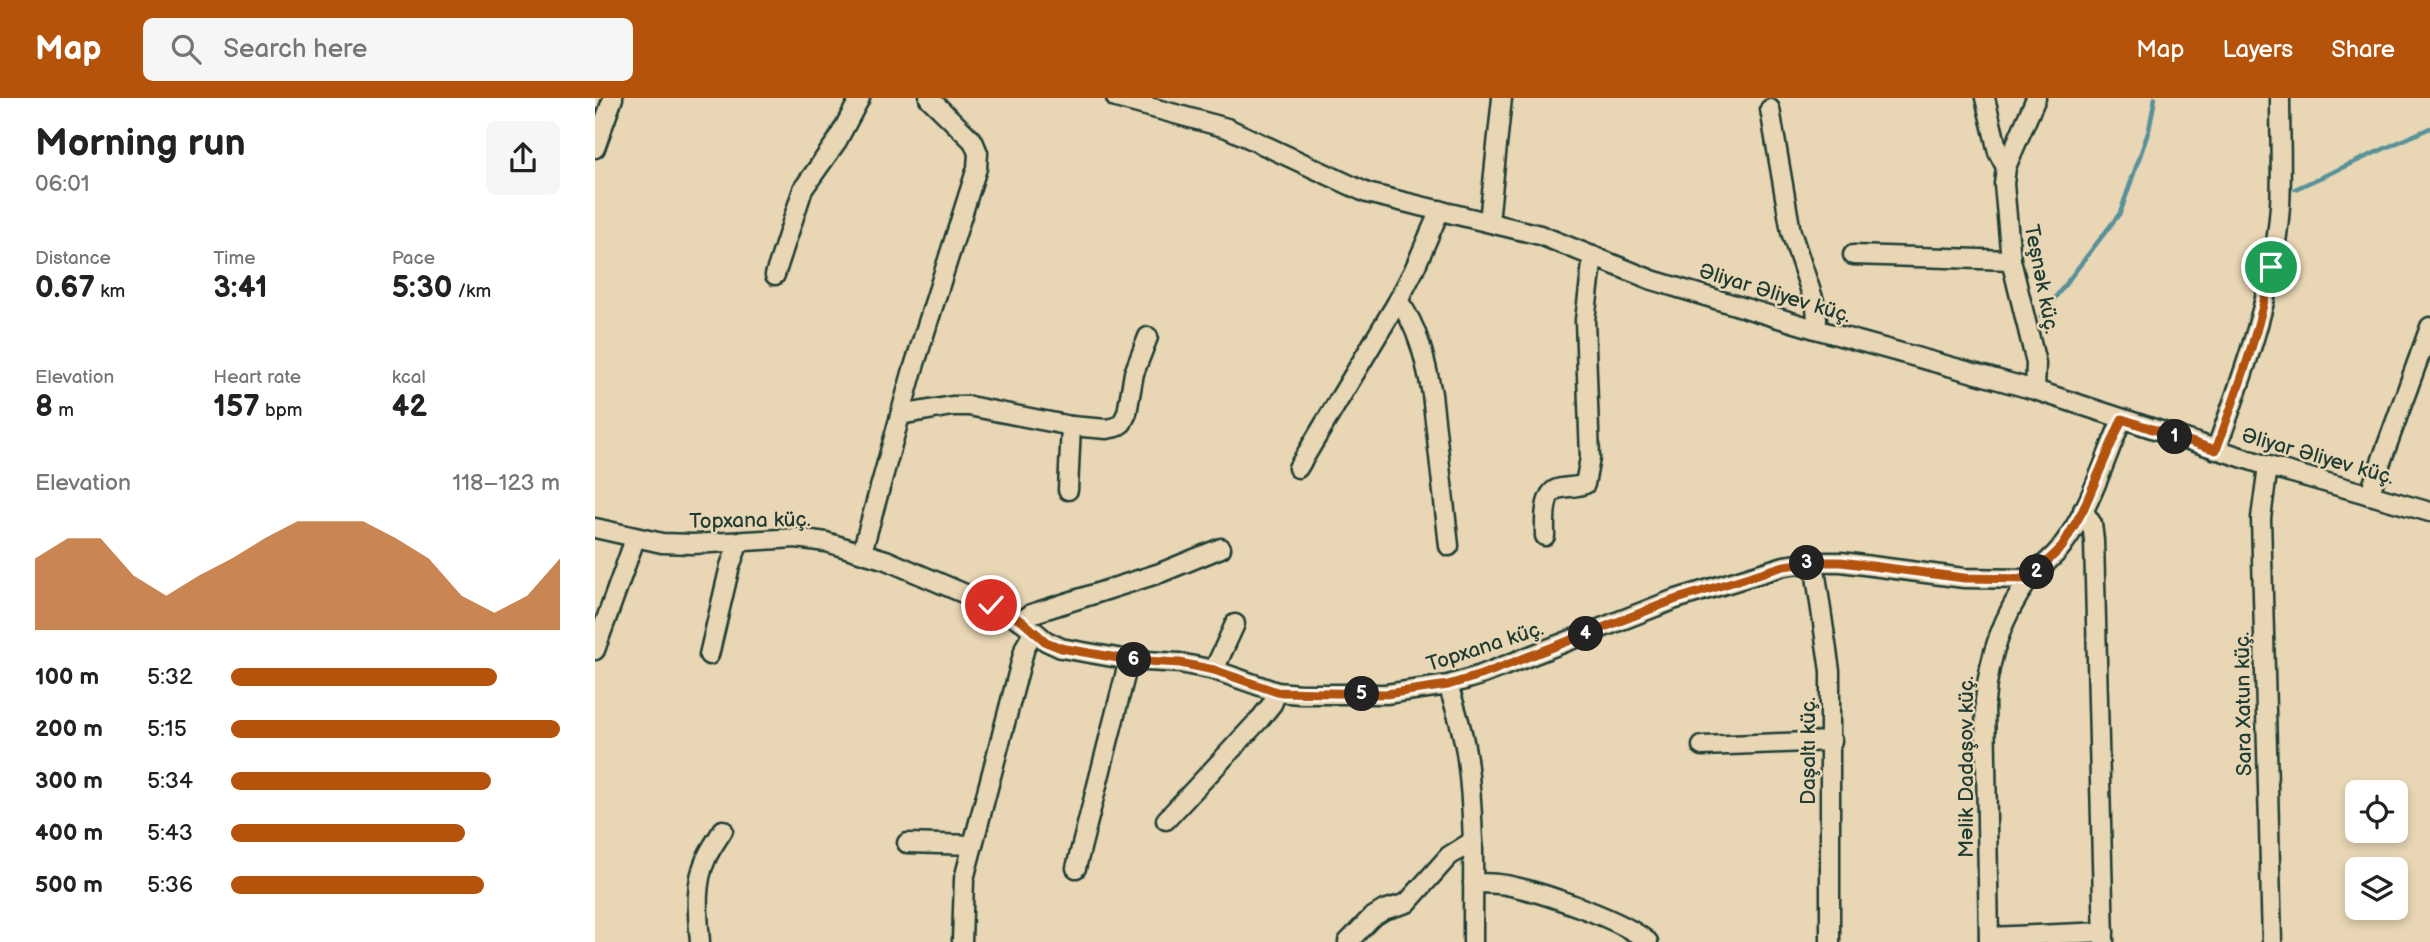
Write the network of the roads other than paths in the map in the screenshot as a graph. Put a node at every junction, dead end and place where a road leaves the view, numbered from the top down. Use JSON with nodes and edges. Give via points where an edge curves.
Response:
{"nodes":[{"id":1,"x":614,"y":98,"type":"edge"},
{"id":2,"x":860,"y":98,"type":"edge"},
{"id":3,"x":929,"y":98,"type":"edge"},
{"id":4,"x":1116,"y":98,"type":"edge"},
{"id":5,"x":1502,"y":98,"type":"edge"},
{"id":6,"x":1985,"y":98,"type":"edge"},
{"id":7,"x":2036,"y":98,"type":"edge"},
{"id":8,"x":2280,"y":98,"type":"edge"},
{"id":9,"x":1770,"y":109,"type":"dead end"},
{"id":10,"x":595,"y":148,"type":"edge"},
{"id":11,"x":2006,"y":167,"type":"junction"},
{"id":12,"x":1440,"y":210,"type":"junction"},
{"id":13,"x":1489,"y":221,"type":"junction"},
{"id":14,"x":1853,"y":255,"type":"dead end"},
{"id":15,"x":1593,"y":256,"type":"junction"},
{"id":16,"x":2011,"y":260,"type":"junction"},
{"id":17,"x":775,"y":275,"type":"dead end"},
{"id":18,"x":1398,"y":301,"type":"junction"},
{"id":19,"x":2430,"y":327,"type":"edge"},
{"id":20,"x":1815,"y":329,"type":"junction"},
{"id":21,"x":1148,"y":337,"type":"dead end"},
{"id":22,"x":2035,"y":390,"type":"junction"},
{"id":23,"x":900,"y":415,"type":"junction"},
{"id":24,"x":2122,"y":419,"type":"junction"},
{"id":25,"x":1070,"y":426,"type":"junction"},
{"id":26,"x":2216,"y":450,"type":"junction"},
{"id":27,"x":2268,"y":466,"type":"junction"},
{"id":28,"x":1298,"y":468,"type":"dead end"},
{"id":29,"x":1068,"y":490,"type":"dead end"},
{"id":30,"x":2369,"y":495,"type":"junction"},
{"id":31,"x":2083,"y":510,"type":"junction"},
{"id":32,"x":2430,"y":512,"type":"edge"},
{"id":33,"x":595,"y":528,"type":"edge"},
{"id":34,"x":1545,"y":537,"type":"dead end"},
{"id":35,"x":635,"y":539,"type":"junction"},
{"id":36,"x":739,"y":542,"type":"junction"},
{"id":37,"x":1450,"y":546,"type":"dead end"},
{"id":38,"x":1221,"y":548,"type":"dead end"},
{"id":39,"x":862,"y":552,"type":"junction"},
{"id":40,"x":1814,"y":562,"type":"junction"},
{"id":41,"x":2029,"y":579,"type":"junction"},
{"id":42,"x":1235,"y":624,"type":"dead end"},
{"id":43,"x":1028,"y":627,"type":"junction"},
{"id":44,"x":595,"y":650,"type":"edge"},
{"id":45,"x":709,"y":655,"type":"dead end"},
{"id":46,"x":1129,"y":660,"type":"junction"},
{"id":47,"x":1214,"y":670,"type":"junction"},
{"id":48,"x":1448,"y":685,"type":"junction"},
{"id":49,"x":1277,"y":692,"type":"junction"},
{"id":50,"x":1832,"y":741,"type":"junction"},
{"id":51,"x":1702,"y":746,"type":"dead end"},
{"id":52,"x":1165,"y":820,"type":"dead end"},
{"id":53,"x":723,"y":830,"type":"dead end"},
{"id":54,"x":1473,"y":841,"type":"junction"},
{"id":55,"x":907,"y":843,"type":"dead end"},
{"id":56,"x":973,"y":845,"type":"junction"},
{"id":57,"x":1076,"y":868,"type":"dead end"},
{"id":58,"x":1473,"y":883,"type":"junction"},
{"id":59,"x":2104,"y":937,"type":"edge"},
{"id":60,"x":1989,"y":940,"type":"edge"},
{"id":61,"x":699,"y":942,"type":"edge"},
{"id":62,"x":962,"y":942,"type":"edge"},
{"id":63,"x":1348,"y":942,"type":"edge"},
{"id":64,"x":1473,"y":942,"type":"edge"},
{"id":65,"x":1648,"y":942,"type":"edge"},
{"id":66,"x":1830,"y":942,"type":"edge"},
{"id":67,"x":2272,"y":942,"type":"edge"}],
"edges":[{"from":1,"to":10,"type":"street"},
{"from":2,"to":17,"type":"street","via":[[803,189]]},
{"from":3,"to":23,"type":"street","via":[[973,141],[977,168]]},
{"from":4,"to":12,"type":"street","name":"Əliyar Əliyev küç.","via":[[1213,123],[1367,193]]},
{"from":5,"to":13,"type":"street"},
{"from":6,"to":11,"type":"street"},
{"from":7,"to":11,"type":"street","name":"Teşnək küç."},
{"from":8,"to":26,"type":"street","via":[[2280,207],[2265,300]]},
{"from":9,"to":20,"type":"street","via":[[1791,232],[1816,307]]},
{"from":11,"to":16,"type":"street","name":"Teşnək küç."},
{"from":12,"to":13,"type":"street","name":"Əliyar Əliyev küç."},
{"from":12,"to":18,"type":"street"},
{"from":13,"to":15,"type":"street","name":"Əliyar Əliyev küç."},
{"from":14,"to":16,"type":"street"},
{"from":15,"to":20,"type":"street","name":"Əliyar Əliyev küç.","via":[[1652,280]]},
{"from":15,"to":34,"type":"street","via":[[1585,320],[1588,475],[1585,484],[1551,494]]},
{"from":16,"to":22,"type":"street","name":"Teşnək küç.","via":[[2036,363]]},
{"from":18,"to":28,"type":"street"},
{"from":18,"to":37,"type":"street","via":[[1410,318],[1427,371]]},
{"from":19,"to":30,"type":"street"},
{"from":20,"to":22,"type":"street","name":"Əliyar Əliyev küç."},
{"from":21,"to":25,"type":"street","via":[[1122,423],[1107,429]]},
{"from":22,"to":24,"type":"street","name":"Əliyar Əliyev küç."},
{"from":23,"to":25,"type":"street","via":[[969,406]]},
{"from":23,"to":39,"type":"street"},
{"from":24,"to":26,"type":"street","name":"Əliyar Əliyev küç."},
{"from":24,"to":31,"type":"street","name":"Məlik Dadaşov küç."},
{"from":25,"to":29,"type":"street"},
{"from":26,"to":27,"type":"street","name":"Əliyar Əliyev küç."},
{"from":27,"to":30,"type":"street","name":"Əliyar Əliyev küç."},
{"from":27,"to":67,"type":"street","name":"Sara Xatun küç.","via":[[2261,518]]},
{"from":30,"to":32,"type":"street","name":"Əliyar Əliyev küç."},
{"from":31,"to":41,"type":"street","name":"Məlik Dadaşov küç.","via":[[2062,547]]},
{"from":31,"to":59,"type":"street","via":[[2092,524],[2094,540]]},
{"from":33,"to":35,"type":"street","name":"Topxana küç."},
{"from":35,"to":36,"type":"street","name":"Topxana küç.","via":[[683,544]]},
{"from":35,"to":44,"type":"street"},
{"from":36,"to":39,"type":"street","name":"Topxana küç.","via":[[796,538]]},
{"from":36,"to":45,"type":"street"},
{"from":38,"to":43,"type":"street","via":[[1160,573],[1031,614]]},
{"from":39,"to":43,"type":"street","name":"Topxana küç.","via":[[991,605]]},
{"from":40,"to":41,"type":"street","name":"Topxana küç.","via":[[1964,578]]},
{"from":40,"to":48,"type":"street","name":"Topxana küç.","via":[[1752,574],[1674,600]]},
{"from":40,"to":50,"type":"street","name":"Daşaltı küç.","via":[[1830,670]]},
{"from":41,"to":60,"type":"street","name":"Məlik Dadaşov küç.","via":[[2000,629],[1988,668]]},
{"from":42,"to":47,"type":"street"},
{"from":43,"to":46,"type":"street","name":"Topxana küç.","via":[[1061,648]]},
{"from":43,"to":56,"type":"street"},
{"from":46,"to":47,"type":"street","name":"Topxana küç."},
{"from":46,"to":57,"type":"street"},
{"from":47,"to":49,"type":"street","name":"Topxana küç."},
{"from":48,"to":49,"type":"street","name":"Topxana küç.","via":[[1386,694]]},
{"from":48,"to":54,"type":"street","via":[[1467,757]]},
{"from":49,"to":52,"type":"street","via":[[1260,719]]},
{"from":50,"to":51,"type":"street"},
{"from":50,"to":66,"type":"street","name":"Daşaltı küç."},
{"from":53,"to":61,"type":"street","via":[[700,879]]},
{"from":54,"to":58,"type":"street"},
{"from":54,"to":63,"type":"street","via":[[1449,856],[1406,903],[1371,918]]},
{"from":55,"to":56,"type":"street"},
{"from":56,"to":62,"type":"street","via":[[964,879]]},
{"from":58,"to":64,"type":"street"},
{"from":58,"to":65,"type":"street","via":[[1538,893],[1623,925]]},
{"from":59,"to":60,"type":"street"}]}
